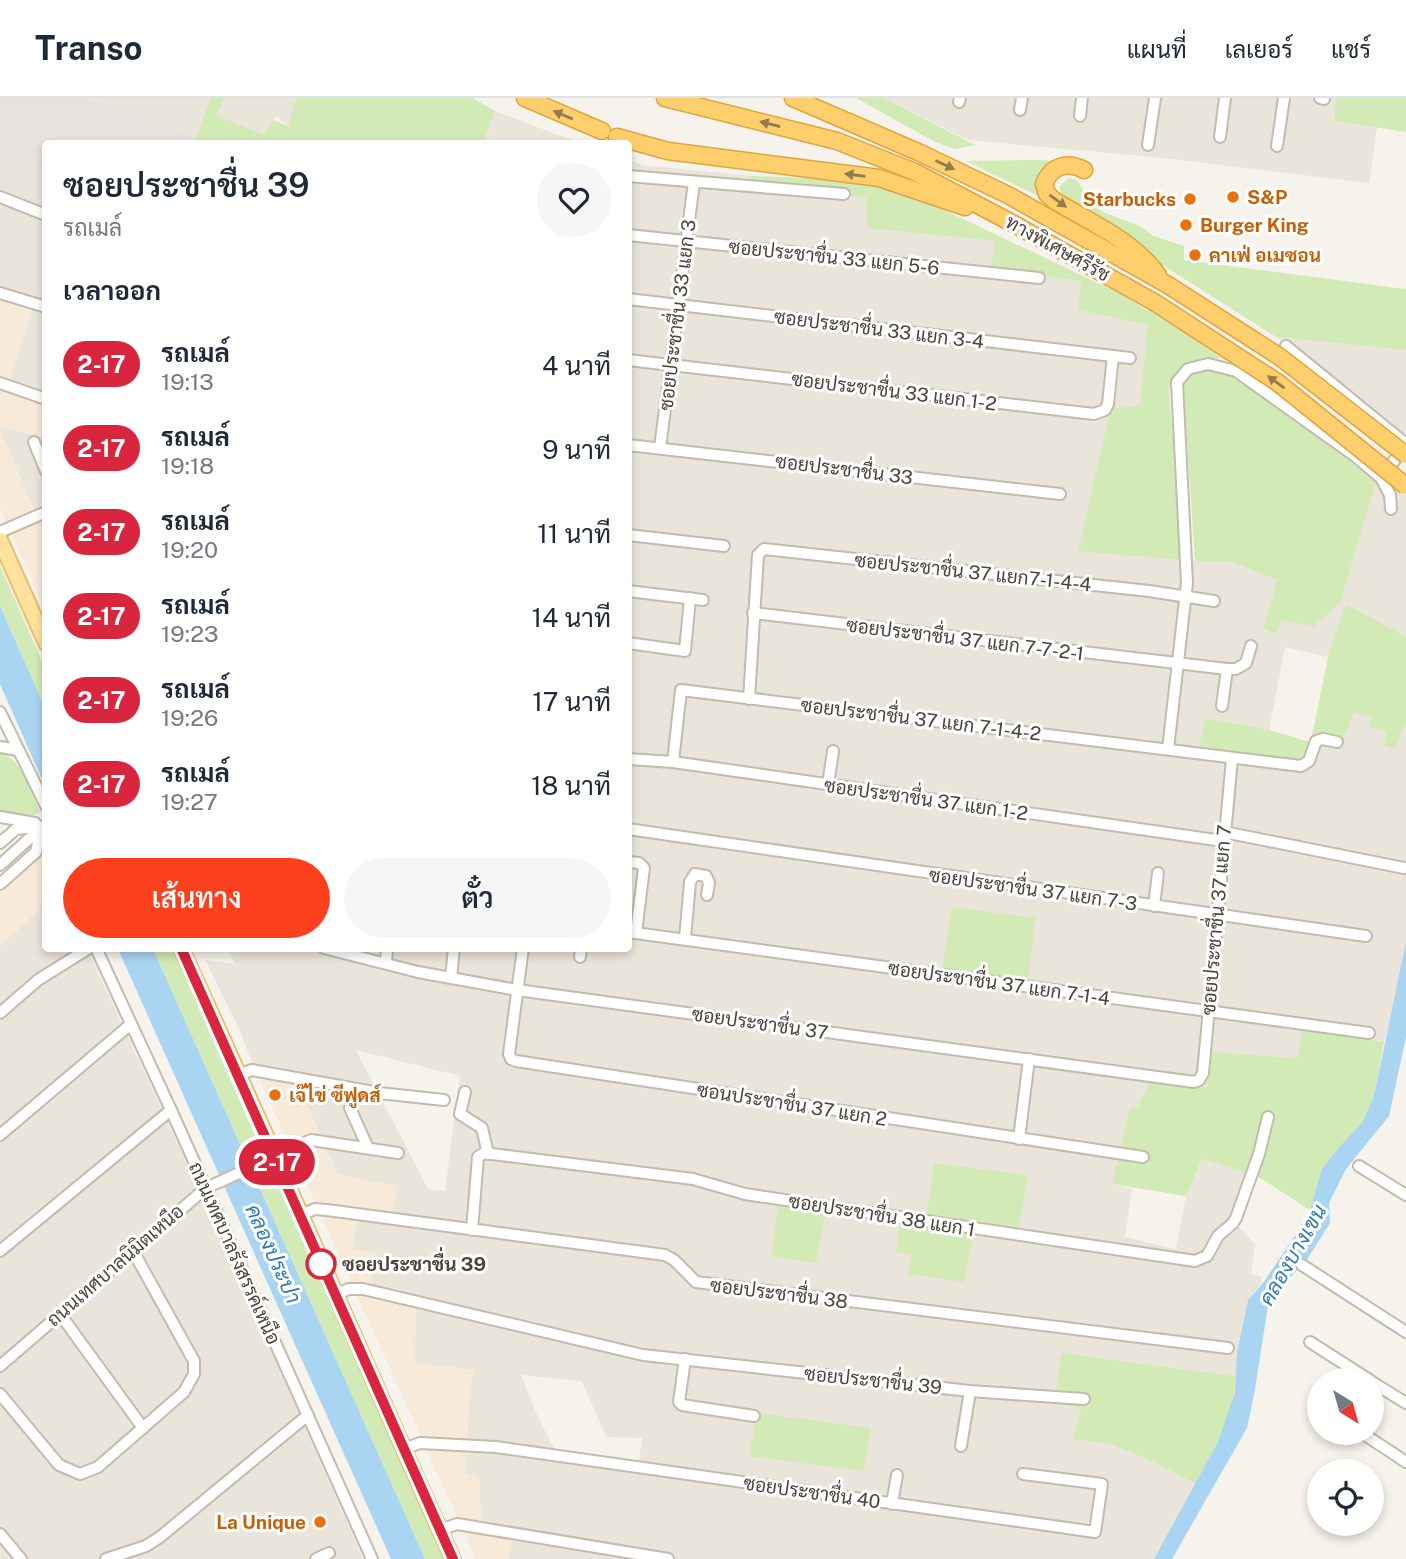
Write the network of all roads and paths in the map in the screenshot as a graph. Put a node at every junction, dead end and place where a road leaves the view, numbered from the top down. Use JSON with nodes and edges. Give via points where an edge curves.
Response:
{"nodes":[{"id":1,"x":525,"y":98,"type":"edge"},
{"id":2,"x":665,"y":98,"type":"edge"},
{"id":3,"x":793,"y":98,"type":"edge"},
{"id":4,"x":820,"y":98,"type":"edge"},
{"id":5,"x":1022,"y":98,"type":"edge"},
{"id":6,"x":1082,"y":98,"type":"edge"},
{"id":7,"x":1155,"y":98,"type":"edge"},
{"id":8,"x":1225,"y":98,"type":"edge"},
{"id":9,"x":1284,"y":98,"type":"edge"},
{"id":10,"x":1020,"y":110,"type":"dead end"},
{"id":11,"x":1080,"y":116,"type":"dead end"},
{"id":12,"x":1220,"y":136,"type":"dead end"},
{"id":13,"x":631,"y":140,"type":"edge"},
{"id":14,"x":632,"y":140,"type":"edge"},
{"id":15,"x":1148,"y":145,"type":"dead end"},
{"id":16,"x":1277,"y":146,"type":"dead end"},
{"id":17,"x":918,"y":152,"type":"junction"},
{"id":18,"x":1084,"y":170,"type":"dead end"},
{"id":19,"x":632,"y":176,"type":"edge"},
{"id":20,"x":694,"y":182,"type":"junction"},
{"id":21,"x":844,"y":194,"type":"dead end"},
{"id":22,"x":0,"y":197,"type":"edge"},
{"id":23,"x":42,"y":213,"type":"edge"},
{"id":24,"x":1014,"y":224,"type":"junction"},
{"id":25,"x":632,"y":235,"type":"edge"},
{"id":26,"x":687,"y":241,"type":"junction"},
{"id":27,"x":1039,"y":278,"type":"dead end"},
{"id":28,"x":1166,"y":284,"type":"junction"},
{"id":29,"x":0,"y":293,"type":"edge"},
{"id":30,"x":632,"y":299,"type":"edge"},
{"id":31,"x":678,"y":305,"type":"junction"},
{"id":32,"x":42,"y":306,"type":"edge"},
{"id":33,"x":1286,"y":346,"type":"dead end"},
{"id":34,"x":1113,"y":356,"type":"junction"},
{"id":35,"x":1130,"y":358,"type":"dead end"},
{"id":36,"x":632,"y":360,"type":"edge"},
{"id":37,"x":670,"y":365,"type":"junction"},
{"id":38,"x":0,"y":383,"type":"edge"},
{"id":39,"x":42,"y":398,"type":"edge"},
{"id":40,"x":34,"y":442,"type":"dead end"},
{"id":41,"x":1406,"y":444,"type":"edge"},
{"id":42,"x":632,"y":445,"type":"edge"},
{"id":43,"x":660,"y":448,"type":"junction"},
{"id":44,"x":1406,"y":455,"type":"edge"},
{"id":45,"x":42,"y":461,"type":"edge"},
{"id":46,"x":1381,"y":478,"type":"junction"},
{"id":47,"x":1406,"y":486,"type":"edge"},
{"id":48,"x":1060,"y":494,"type":"dead end"},
{"id":49,"x":1391,"y":509,"type":"dead end"},
{"id":50,"x":42,"y":514,"type":"edge"},
{"id":51,"x":632,"y":535,"type":"edge"},
{"id":52,"x":0,"y":539,"type":"edge"},
{"id":53,"x":724,"y":546,"type":"dead end"},
{"id":54,"x":632,"y":591,"type":"edge"},
{"id":55,"x":1185,"y":597,"type":"junction"},
{"id":56,"x":690,"y":598,"type":"junction"},
{"id":57,"x":702,"y":600,"type":"dead end"},
{"id":58,"x":1214,"y":601,"type":"dead end"},
{"id":59,"x":753,"y":613,"type":"junction"},
{"id":60,"x":42,"y":634,"type":"edge"},
{"id":61,"x":632,"y":644,"type":"edge"},
{"id":62,"x":1251,"y":646,"type":"dead end"},
{"id":63,"x":1178,"y":665,"type":"junction"},
{"id":64,"x":1227,"y":669,"type":"junction"},
{"id":65,"x":749,"y":699,"type":"junction"},
{"id":66,"x":1222,"y":706,"type":"dead end"},
{"id":67,"x":0,"y":712,"type":"edge"},
{"id":68,"x":1337,"y":742,"type":"dead end"},
{"id":69,"x":0,"y":747,"type":"edge"},
{"id":70,"x":1168,"y":749,"type":"junction"},
{"id":71,"x":18,"y":750,"type":"junction"},
{"id":72,"x":834,"y":751,"type":"dead end"},
{"id":73,"x":632,"y":759,"type":"edge"},
{"id":74,"x":1232,"y":759,"type":"junction"},
{"id":75,"x":673,"y":762,"type":"junction"},
{"id":76,"x":828,"y":785,"type":"junction"},
{"id":77,"x":42,"y":798,"type":"edge"},
{"id":78,"x":0,"y":817,"type":"edge"},
{"id":79,"x":42,"y":828,"type":"edge"},
{"id":80,"x":42,"y":829,"type":"edge"},
{"id":81,"x":42,"y":831,"type":"edge"},
{"id":82,"x":632,"y":831,"type":"edge"},
{"id":83,"x":42,"y":835,"type":"edge"},
{"id":84,"x":1224,"y":837,"type":"junction"},
{"id":85,"x":0,"y":843,"type":"edge"},
{"id":86,"x":632,"y":862,"type":"edge"},
{"id":87,"x":0,"y":865,"type":"edge"},
{"id":88,"x":1404,"y":868,"type":"edge"},
{"id":89,"x":1158,"y":873,"type":"dead end"},
{"id":90,"x":0,"y":884,"type":"edge"},
{"id":91,"x":707,"y":895,"type":"dead end"},
{"id":92,"x":1154,"y":906,"type":"junction"},
{"id":93,"x":1216,"y":915,"type":"junction"},
{"id":94,"x":632,"y":932,"type":"edge"},
{"id":95,"x":1366,"y":936,"type":"dead end"},
{"id":96,"x":685,"y":939,"type":"junction"},
{"id":97,"x":83,"y":952,"type":"edge"},
{"id":98,"x":98,"y":952,"type":"edge"},
{"id":99,"x":183,"y":952,"type":"edge"},
{"id":100,"x":341,"y":952,"type":"edge"},
{"id":101,"x":387,"y":952,"type":"edge"},
{"id":102,"x":454,"y":952,"type":"edge"},
{"id":103,"x":522,"y":952,"type":"edge"},
{"id":104,"x":386,"y":963,"type":"junction"},
{"id":105,"x":451,"y":978,"type":"junction"},
{"id":106,"x":517,"y":990,"type":"junction"},
{"id":107,"x":1207,"y":1011,"type":"junction"},
{"id":108,"x":0,"y":1013,"type":"edge"},
{"id":109,"x":131,"y":1024,"type":"junction"},
{"id":110,"x":1369,"y":1033,"type":"dead end"},
{"id":111,"x":1030,"y":1059,"type":"junction"},
{"id":112,"x":237,"y":1075,"type":"junction"},
{"id":113,"x":1199,"y":1080,"type":"joint"},
{"id":114,"x":465,"y":1092,"type":"dead end"},
{"id":115,"x":444,"y":1100,"type":"dead end"},
{"id":116,"x":350,"y":1108,"type":"dead end"},
{"id":117,"x":171,"y":1110,"type":"junction"},
{"id":118,"x":1268,"y":1117,"type":"dead end"},
{"id":119,"x":0,"y":1135,"type":"edge"},
{"id":120,"x":1019,"y":1139,"type":"junction"},
{"id":121,"x":368,"y":1148,"type":"junction"},
{"id":122,"x":398,"y":1153,"type":"dead end"},
{"id":123,"x":488,"y":1154,"type":"junction"},
{"id":124,"x":275,"y":1156,"type":"junction"},
{"id":125,"x":1143,"y":1157,"type":"dead end"},
{"id":126,"x":1359,"y":1166,"type":"dead end"},
{"id":127,"x":209,"y":1186,"type":"junction"},
{"id":128,"x":1406,"y":1195,"type":"edge"},
{"id":129,"x":301,"y":1215,"type":"junction"},
{"id":130,"x":472,"y":1230,"type":"junction"},
{"id":131,"x":0,"y":1251,"type":"edge"},
{"id":132,"x":133,"y":1251,"type":"junction"},
{"id":133,"x":1302,"y":1265,"type":"dead end"},
{"id":134,"x":334,"y":1295,"type":"junction"},
{"id":135,"x":60,"y":1314,"type":"junction"},
{"id":136,"x":1406,"y":1332,"type":"edge"},
{"id":137,"x":1310,"y":1342,"type":"dead end"},
{"id":138,"x":1228,"y":1348,"type":"dead end"},
{"id":139,"x":685,"y":1359,"type":"junction"},
{"id":140,"x":0,"y":1366,"type":"edge"},
{"id":141,"x":1351,"y":1368,"type":"edge"},
{"id":142,"x":1384,"y":1389,"type":"edge"},
{"id":143,"x":970,"y":1391,"type":"junction"},
{"id":144,"x":0,"y":1394,"type":"edge"},
{"id":145,"x":1084,"y":1399,"type":"dead end"},
{"id":146,"x":1406,"y":1403,"type":"edge"},
{"id":147,"x":308,"y":1415,"type":"junction"},
{"id":148,"x":754,"y":1416,"type":"dead end"},
{"id":149,"x":142,"y":1428,"type":"junction"},
{"id":150,"x":961,"y":1446,"type":"dead end"},
{"id":151,"x":1382,"y":1446,"type":"edge"},
{"id":152,"x":404,"y":1450,"type":"junction"},
{"id":153,"x":1406,"y":1462,"type":"edge"},
{"id":154,"x":1023,"y":1474,"type":"dead end"},
{"id":155,"x":897,"y":1475,"type":"dead end"},
{"id":156,"x":892,"y":1504,"type":"junction"},
{"id":157,"x":440,"y":1530,"type":"junction"},
{"id":158,"x":0,"y":1534,"type":"edge"},
{"id":159,"x":329,"y":1553,"type":"dead end"},
{"id":160,"x":21,"y":1559,"type":"edge"},
{"id":161,"x":106,"y":1559,"type":"edge"},
{"id":162,"x":316,"y":1559,"type":"edge"},
{"id":163,"x":372,"y":1559,"type":"edge"},
{"id":164,"x":453,"y":1559,"type":"edge"},
{"id":165,"x":668,"y":1559,"type":"edge"}],
"edges":[{"from":13,"to":1,"type":"highway","one_way":true},
{"from":24,"to":2,"type":"highway","name":"ทางพิเศษศรีรัช","one_way":true,"via":[[915,172],[837,141]]},
{"from":3,"to":17,"type":"highway","name":"ทางพิเศษศรีรัช"},
{"from":4,"to":17,"type":"highway"},
{"from":5,"to":10,"type":"street"},
{"from":6,"to":11,"type":"street"},
{"from":7,"to":15,"type":"street"},
{"from":8,"to":12,"type":"street"},
{"from":9,"to":16,"type":"street"},
{"from":24,"to":14,"type":"highway","one_way":true,"via":[[878,178],[668,150]]},
{"from":17,"to":28,"type":"highway","name":"ทางพิเศษศรีรัช","one_way":true,"via":[[1008,195]]},
{"from":18,"to":28,"type":"highway","one_way":true,"via":[[1075,166],[1053,169],[1044,184],[1047,194],[1127,244],[1149,261]]},
{"from":19,"to":20,"type":"street"},
{"from":20,"to":21,"type":"street"},
{"from":20,"to":26,"type":"street","name":"ซอยประชาชื่น 33 แยก 3"},
{"from":22,"to":23,"type":"street"},
{"from":47,"to":24,"type":"highway","name":"ทางพิเศษศรีรัช","one_way":true,"bridge":true,"via":[[1277,382],[1154,302]]},
{"from":25,"to":26,"type":"street","name":"ซอยประชาชื่น 33 แยก 5-6"},
{"from":26,"to":27,"type":"street","name":"ซอยประชาชื่น 33 แยก 5-6"},
{"from":26,"to":31,"type":"street","name":"ซอยประชาชื่น 33 แยก 3"},
{"from":28,"to":44,"type":"highway","name":"ทางพิเศษศรีรัช","bridge":true,"via":[[1280,357]]},
{"from":29,"to":32,"type":"street"},
{"from":30,"to":31,"type":"street","name":"ซอยประชาชื่น 33 แยก 3-4"},
{"from":31,"to":34,"type":"street","name":"ซอยประชาชื่น 33 แยก 3-4"},
{"from":31,"to":37,"type":"street","name":"ซอยประชาชื่น 33 แยก 3"},
{"from":33,"to":41,"type":"street"},
{"from":34,"to":35,"type":"street","name":"ซอยประชาชื่น 33 แยก 3-4"},
{"from":34,"to":37,"type":"street","name":"ซอยประชาชื่น 33 แยก 1-2","via":[[1108,404],[1094,414]]},
{"from":36,"to":37,"type":"street","name":"ซอยประชาชื่น 33 แยก 1-2"},
{"from":37,"to":43,"type":"street","name":"ซอยประชาชื่น 33 แยก 3"},
{"from":38,"to":39,"type":"street"},
{"from":40,"to":45,"type":"street"},
{"from":41,"to":46,"type":"street"},
{"from":42,"to":43,"type":"street","name":"ซอยประชาชื่น 33"},
{"from":43,"to":48,"type":"street","name":"ซอยประชาชื่น 33"},
{"from":46,"to":49,"type":"street"},
{"from":46,"to":55,"type":"street","via":[[1236,371],[1208,364],[1188,369],[1177,382],[1187,552]]},
{"from":50,"to":52,"type":"street"},
{"from":51,"to":53,"type":"street"},
{"from":52,"to":60,"type":"main road"},
{"from":54,"to":56,"type":"street"},
{"from":55,"to":58,"type":"street","name":"ซอยประชาชื่น 37 แยก7-1-4-4"},
{"from":55,"to":59,"type":"street","name":"ซอยประชาชื่น 37 แยก7-1-4-4","via":[[769,548],[758,555]]},
{"from":55,"to":63,"type":"street"},
{"from":56,"to":57,"type":"street"},
{"from":56,"to":61,"type":"street","via":[[684,651]]},
{"from":59,"to":63,"type":"street","name":"ซอยประชาชื่น 37 แยก 7-7-2-1"},
{"from":59,"to":65,"type":"street"},
{"from":62,"to":64,"type":"street","via":[[1246,663]]},
{"from":63,"to":64,"type":"street","name":"ซอยประชาชื่น 37 แยก 7-7-2-1"},
{"from":63,"to":70,"type":"street"},
{"from":64,"to":66,"type":"street"},
{"from":65,"to":70,"type":"street","name":"ซอยประชาชื่น 37 แยก 7-1-4-2"},
{"from":65,"to":75,"type":"street","name":"ซอยประชาชื่น 37 แยก 7-1-4-2","via":[[681,690]]},
{"from":67,"to":71,"type":"street"},
{"from":68,"to":74,"type":"street","name":"ซอยประชาชื่น 37 แยก 7-1-4-2","via":[[1316,741],[1309,761],[1301,766]]},
{"from":69,"to":71,"type":"street"},
{"from":70,"to":74,"type":"street","name":"ซอยประชาชื่น 37 แยก 7-1-4-2"},
{"from":71,"to":77,"type":"street"},
{"from":72,"to":76,"type":"street"},
{"from":73,"to":75,"type":"street","name":"ซอยประชาชื่น 37 แยก 1-2"},
{"from":74,"to":84,"type":"street","name":"ซอยประชาชื่น 37 แยก 7"},
{"from":75,"to":76,"type":"street","name":"ซอยประชาชื่น 37 แยก 1-2"},
{"from":76,"to":84,"type":"street","name":"ซอยประชาชื่น 37 แยก 1-2"},
{"from":78,"to":79,"type":"street"},
{"from":80,"to":85,"type":"street","via":[[16,829]]},
{"from":81,"to":87,"type":"street"},
{"from":82,"to":92,"type":"street","name":"ซอยประชาชื่น 37 แยก 7-3"},
{"from":83,"to":90,"type":"street","via":[[36,852]]},
{"from":84,"to":88,"type":"street","name":"ซอยประชาชื่น 37 แยก 1-2"},
{"from":84,"to":93,"type":"street","name":"ซอยประชาชื่น 37 แยก 7"},
{"from":86,"to":94,"type":"street","via":[[644,868]]},
{"from":89,"to":92,"type":"street"},
{"from":91,"to":96,"type":"street","via":[[706,876],[695,874],[690,882]]},
{"from":92,"to":93,"type":"street","name":"ซอยประชาชื่น 37 แยก 7-3"},
{"from":93,"to":95,"type":"street","name":"ซอยประชาชื่น 37 แยก 7-3"},
{"from":93,"to":107,"type":"street","name":"ซอยประชาชื่น 37 แยก 7"},
{"from":94,"to":96,"type":"street","name":"ซอยประชาชื่น 37 แยก 7-1-4"},
{"from":96,"to":107,"type":"street","name":"ซอยประชาชื่น 37 แยก 7-1-4"},
{"from":97,"to":108,"type":"street","via":[[38,980]]},
{"from":98,"to":109,"type":"street","name":"ถนนเทศบาลรังสรรค์เหนือ"},
{"from":99,"to":112,"type":"main road"},
{"from":100,"to":104,"type":"street","name":"ซอยประชาชื่น 37"},
{"from":101,"to":104,"type":"street"},
{"from":102,"to":105,"type":"street"},
{"from":103,"to":106,"type":"street"},
{"from":104,"to":105,"type":"street","name":"ซอยประชาชื่น 37"},
{"from":105,"to":106,"type":"street","name":"ซอยประชาชื่น 37"},
{"from":106,"to":111,"type":"street","name":"ซอยประชาชื่น 37"},
{"from":106,"to":120,"type":"street","name":"ซอนประชาชื่น 37 แยก 2","via":[[509,1054],[516,1061]]},
{"from":107,"to":110,"type":"street","name":"ซอยประชาชื่น 37 แยก 7-1-4"},
{"from":107,"to":113,"type":"street","name":"ซอยประชาชื่น 37 แยก 7"},
{"from":109,"to":117,"type":"street","name":"ถนนเทศบาลรังสรรค์เหนือ"},
{"from":109,"to":119,"type":"street"},
{"from":111,"to":113,"type":"street","name":"ซอยประชาชื่น 37"},
{"from":111,"to":120,"type":"street"},
{"from":112,"to":115,"type":"street","via":[[252,1070]]},
{"from":112,"to":124,"type":"main road"},
{"from":114,"to":123,"type":"street","via":[[460,1114],[482,1128]]},
{"from":116,"to":121,"type":"street"},
{"from":117,"to":127,"type":"street","name":"ถนนเทศบาลรังสรรค์เหนือ"},
{"from":117,"to":131,"type":"street"},
{"from":118,"to":123,"type":"street","name":"ซอยประชาชื่น 38 แยก 1","via":[[1236,1218],[1207,1256],[1195,1261],[745,1194],[693,1179]]},
{"from":120,"to":125,"type":"street","name":"ซอนประชาชื่น 37 แยก 2"},
{"from":121,"to":122,"type":"street","name":"ถนนเทศบาลนิมิตเหนือ"},
{"from":121,"to":124,"type":"street","name":"ถนนเทศบาลนิมิตเหนือ","via":[[311,1140]]},
{"from":123,"to":130,"type":"street","via":[[478,1157]]},
{"from":124,"to":127,"type":"street","name":"ถนนเทศบาลนิมิตเหนือ"},
{"from":124,"to":129,"type":"main road"},
{"from":126,"to":128,"type":"street"},
{"from":127,"to":132,"type":"street","name":"ถนนเทศบาลนิมิตเหนือ"},
{"from":127,"to":147,"type":"street","name":"ถนนเทศบาลรังสรรค์เหนือ"},
{"from":129,"to":130,"type":"street","name":"ซอยประชาชื่น 38","via":[[327,1210]]},
{"from":129,"to":134,"type":"main road"},
{"from":130,"to":138,"type":"street","name":"ซอยประชาชื่น 38","via":[[665,1255],[696,1282]]},
{"from":132,"to":135,"type":"street","name":"ถนนเทศบาลนิมิตเหนือ"},
{"from":132,"to":149,"type":"street","via":[[194,1361],[194,1374],[184,1392]]},
{"from":133,"to":136,"type":"street"},
{"from":134,"to":139,"type":"street","name":"ซอยประชาชื่น 39","via":[[363,1289],[643,1355]]},
{"from":134,"to":152,"type":"main road"},
{"from":135,"to":140,"type":"street","name":"ถนนเทศบาลนิมิตเหนือ"},
{"from":135,"to":149,"type":"street"},
{"from":137,"to":141,"type":"street"},
{"from":139,"to":143,"type":"street","name":"ซอยประชาชื่น 39"},
{"from":139,"to":148,"type":"street","via":[[679,1395],[682,1405]]},
{"from":142,"to":146,"type":"street"},
{"from":143,"to":145,"type":"street","name":"ซอยประชาชื่น 39"},
{"from":143,"to":150,"type":"street"},
{"from":144,"to":149,"type":"street","via":[[59,1465],[80,1474],[98,1467]]},
{"from":147,"to":161,"type":"street","via":[[160,1537]]},
{"from":147,"to":163,"type":"street","name":"ถนนเทศบาลรังสรรค์เหนือ"},
{"from":151,"to":153,"type":"street"},
{"from":152,"to":156,"type":"street","name":"ซอยประชาชื่น 40","via":[[420,1443],[496,1447]]},
{"from":152,"to":157,"type":"main road"},
{"from":154,"to":156,"type":"street","name":"ซอยประชาชื่น 40","via":[[1102,1484],[1095,1532]]},
{"from":155,"to":156,"type":"street"},
{"from":157,"to":164,"type":"main road"},
{"from":157,"to":165,"type":"street","via":[[457,1524]]},
{"from":158,"to":160,"type":"street"},
{"from":159,"to":162,"type":"street"}]}
